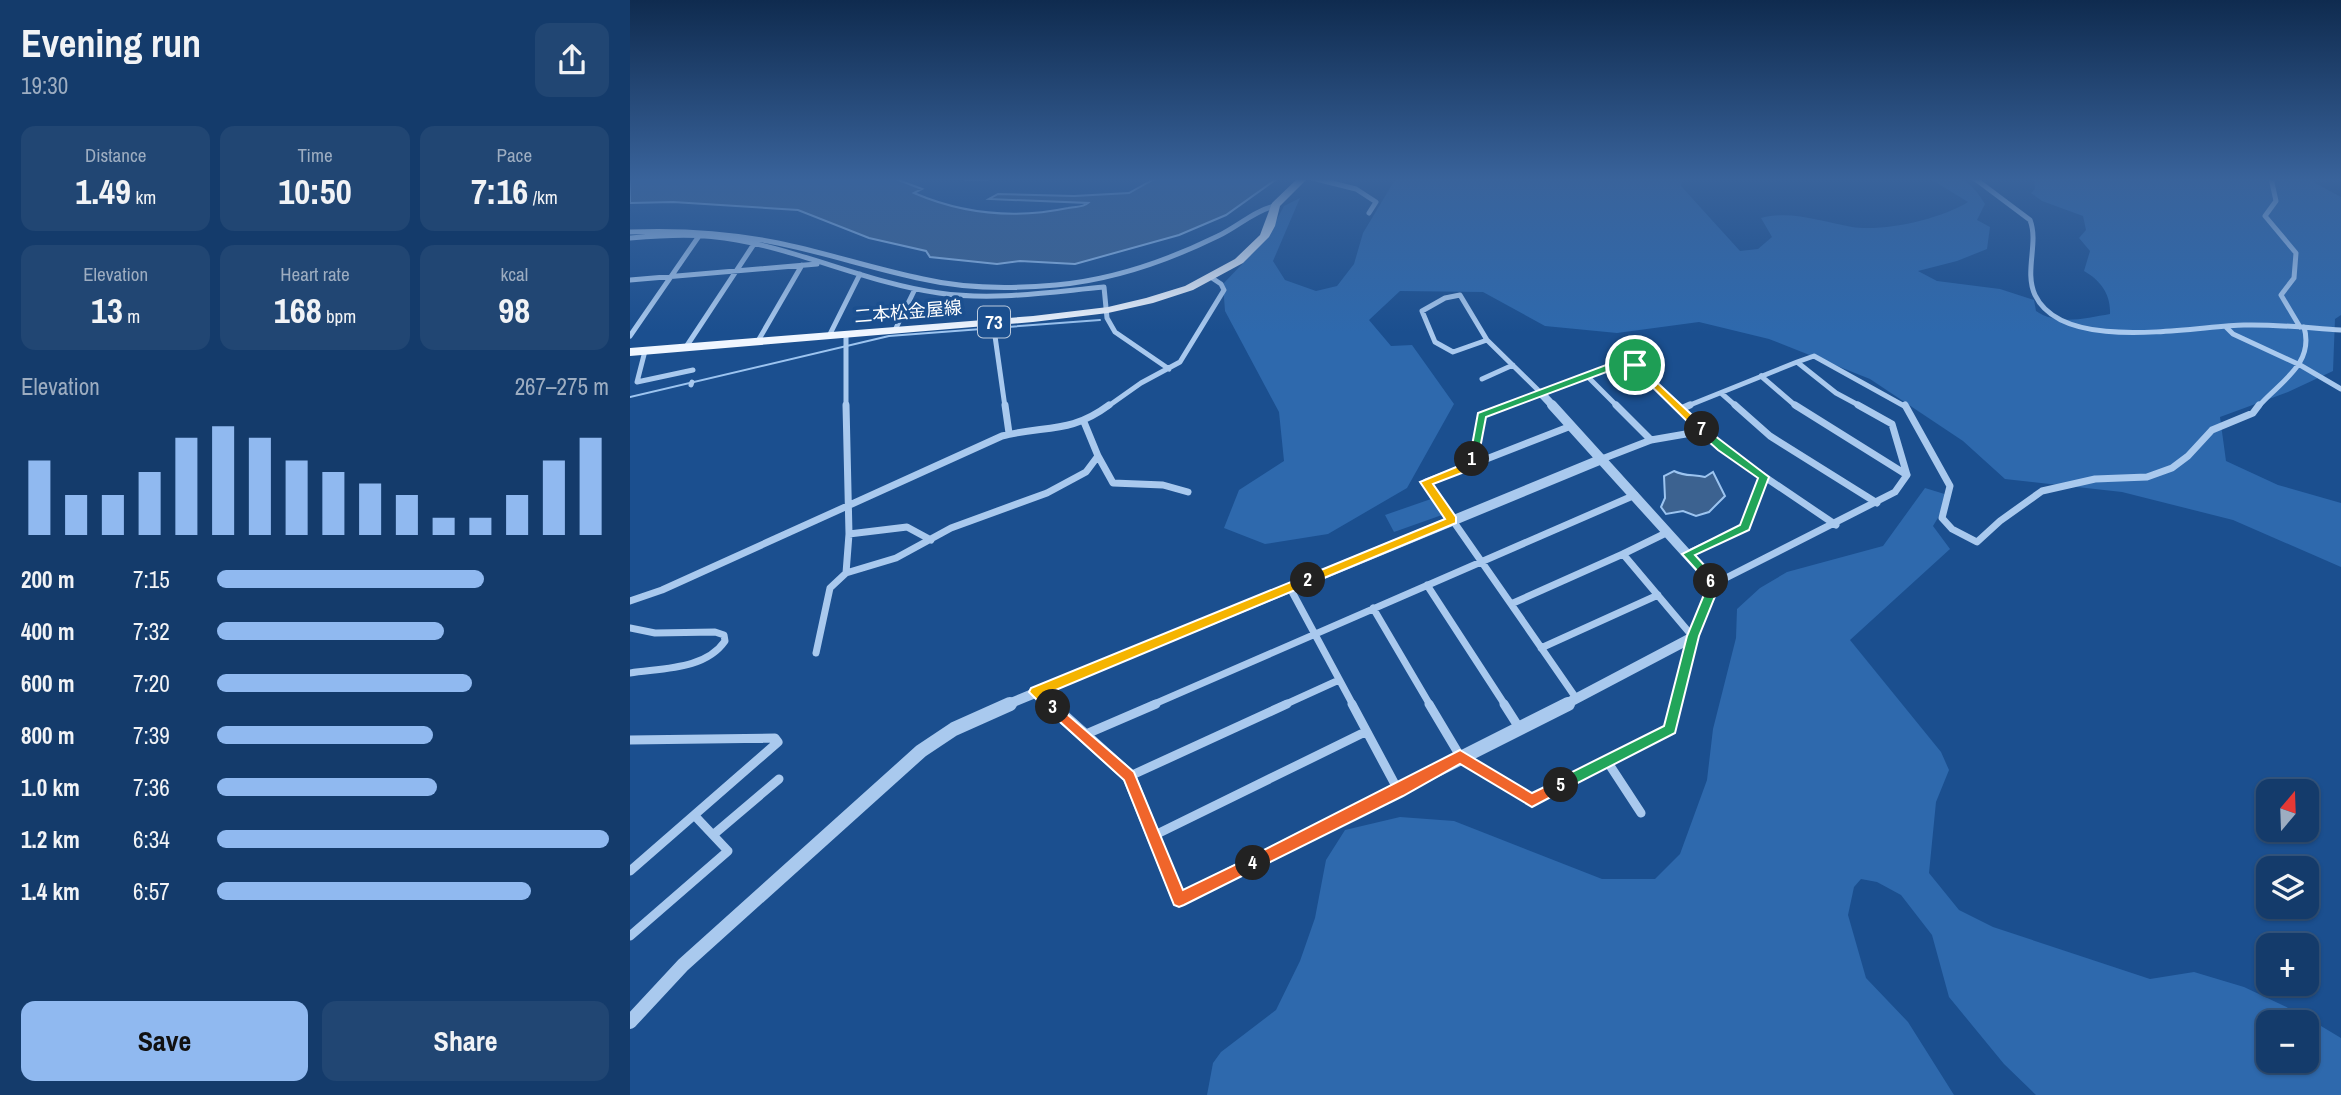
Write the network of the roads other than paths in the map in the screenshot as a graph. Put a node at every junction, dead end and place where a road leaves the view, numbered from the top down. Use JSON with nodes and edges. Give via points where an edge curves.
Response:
{"nodes":[{"id":1,"x":1234,"y":229,"type":"edge"},
{"id":2,"x":1268,"y":229,"type":"edge"},
{"id":3,"x":2032,"y":229,"type":"edge"},
{"id":4,"x":2276,"y":229,"type":"edge"},
{"id":5,"x":630,"y":235,"type":"edge"},
{"id":6,"x":699,"y":236,"type":"junction"},
{"id":7,"x":639,"y":237,"type":"junction"},
{"id":8,"x":754,"y":244,"type":"junction"},
{"id":9,"x":630,"y":248,"type":"edge"},
{"id":10,"x":822,"y":264,"type":"junction"},
{"id":11,"x":802,"y":265,"type":"junction"},
{"id":12,"x":737,"y":271,"type":"junction"},
{"id":13,"x":860,"y":274,"type":"junction"},
{"id":14,"x":672,"y":276,"type":"junction"},
{"id":15,"x":1212,"y":278,"type":"junction"},
{"id":16,"x":630,"y":280,"type":"edge"},
{"id":17,"x":915,"y":289,"type":"junction"},
{"id":18,"x":1108,"y":310,"type":"junction"},
{"id":19,"x":993,"y":326,"type":"junction"},
{"id":20,"x":2226,"y":327,"type":"junction"},
{"id":21,"x":2302,"y":327,"type":"junction"},
{"id":22,"x":895,"y":330,"type":"junction"},
{"id":23,"x":2341,"y":330,"type":"edge"},
{"id":24,"x":630,"y":336,"type":"edge"},
{"id":25,"x":829,"y":336,"type":"junction"},
{"id":26,"x":1487,"y":340,"type":"junction"},
{"id":27,"x":758,"y":341,"type":"junction"},
{"id":28,"x":846,"y":343,"type":"junction"},
{"id":29,"x":687,"y":347,"type":"junction"},
{"id":30,"x":645,"y":351,"type":"junction"},
{"id":31,"x":630,"y":352,"type":"edge"},
{"id":32,"x":1797,"y":362,"type":"junction"},
{"id":33,"x":1513,"y":365,"type":"junction"},
{"id":34,"x":2300,"y":365,"type":"junction"},
{"id":35,"x":1169,"y":369,"type":"junction"},
{"id":36,"x":693,"y":370,"type":"dead end"},
{"id":37,"x":1587,"y":376,"type":"junction"},
{"id":38,"x":1761,"y":376,"type":"junction"},
{"id":39,"x":1482,"y":379,"type":"dead end"},
{"id":40,"x":2341,"y":389,"type":"edge"},
{"id":41,"x":1541,"y":393,"type":"junction"},
{"id":42,"x":1721,"y":393,"type":"junction"},
{"id":43,"x":1681,"y":409,"type":"junction"},
{"id":44,"x":1084,"y":422,"type":"junction"},
{"id":45,"x":1571,"y":426,"type":"junction"},
{"id":46,"x":1703,"y":431,"type":"junction"},
{"id":47,"x":1009,"y":433,"type":"junction"},
{"id":48,"x":1651,"y":440,"type":"junction"},
{"id":49,"x":1098,"y":456,"type":"junction"},
{"id":50,"x":1602,"y":459,"type":"junction"},
{"id":51,"x":1471,"y":465,"type":"junction"},
{"id":52,"x":1908,"y":475,"type":"junction"},
{"id":53,"x":1764,"y":477,"type":"junction"},
{"id":54,"x":1188,"y":492,"type":"dead end"},
{"id":55,"x":1635,"y":495,"type":"junction"},
{"id":56,"x":1877,"y":503,"type":"junction"},
{"id":57,"x":846,"y":506,"type":"junction"},
{"id":58,"x":1452,"y":520,"type":"junction"},
{"id":59,"x":1836,"y":525,"type":"junction"},
{"id":60,"x":1668,"y":532,"type":"junction"},
{"id":61,"x":849,"y":534,"type":"junction"},
{"id":62,"x":932,"y":540,"type":"junction"},
{"id":63,"x":1623,"y":554,"type":"junction"},
{"id":64,"x":1687,"y":554,"type":"junction"},
{"id":65,"x":1481,"y":561,"type":"junction"},
{"id":66,"x":846,"y":573,"type":"junction"},
{"id":67,"x":1714,"y":584,"type":"junction"},
{"id":68,"x":1427,"y":585,"type":"junction"},
{"id":69,"x":1290,"y":588,"type":"junction"},
{"id":70,"x":1658,"y":595,"type":"junction"},
{"id":71,"x":630,"y":601,"type":"edge"},
{"id":72,"x":1511,"y":604,"type":"junction"},
{"id":73,"x":1373,"y":608,"type":"junction"},
{"id":74,"x":630,"y":628,"type":"edge"},
{"id":75,"x":1313,"y":633,"type":"junction"},
{"id":76,"x":1693,"y":636,"type":"junction"},
{"id":77,"x":1541,"y":648,"type":"junction"},
{"id":78,"x":816,"y":653,"type":"dead end"},
{"id":79,"x":630,"y":673,"type":"edge"},
{"id":80,"x":1339,"y":680,"type":"junction"},
{"id":81,"x":1036,"y":692,"type":"junction"},
{"id":82,"x":1576,"y":698,"type":"junction"},
{"id":83,"x":1518,"y":726,"type":"junction"},
{"id":84,"x":1365,"y":732,"type":"junction"},
{"id":85,"x":1084,"y":735,"type":"junction"},
{"id":86,"x":630,"y":740,"type":"edge"},
{"id":87,"x":1460,"y":756,"type":"junction"},
{"id":88,"x":1607,"y":761,"type":"junction"},
{"id":89,"x":1129,"y":776,"type":"junction"},
{"id":90,"x":779,"y":779,"type":"dead end"},
{"id":91,"x":1398,"y":791,"type":"junction"},
{"id":92,"x":1642,"y":813,"type":"dead end"},
{"id":93,"x":695,"y":816,"type":"junction"},
{"id":94,"x":713,"y":835,"type":"junction"},
{"id":95,"x":1155,"y":835,"type":"junction"},
{"id":96,"x":630,"y":871,"type":"edge"},
{"id":97,"x":630,"y":936,"type":"edge"},
{"id":98,"x":630,"y":1022,"type":"edge"}],
"edges":[{"from":1,"to":5,"type":"street","via":[[1165,261],[1086,281],[1011,288],[951,285],[761,237],[712,231]]},
{"from":2,"to":15,"type":"main road","name":"二本松金屋線","number":"73","via":[[1252,251]]},
{"from":3,"to":20,"type":"street","via":[[2033,292],[2056,315],[2115,333]]},
{"from":4,"to":21,"type":"street","via":[[2296,253],[2294,278],[2281,295]]},
{"from":5,"to":7,"type":"street"},
{"from":6,"to":7,"type":"street"},
{"from":6,"to":8,"type":"street"},
{"from":6,"to":14,"type":"street"},
{"from":7,"to":9,"type":"street"},
{"from":8,"to":10,"type":"street"},
{"from":8,"to":12,"type":"street"},
{"from":10,"to":11,"type":"street"},
{"from":10,"to":13,"type":"street"},
{"from":11,"to":12,"type":"street"},
{"from":11,"to":27,"type":"street"},
{"from":12,"to":14,"type":"street"},
{"from":12,"to":29,"type":"street"},
{"from":13,"to":17,"type":"street"},
{"from":13,"to":25,"type":"street"},
{"from":14,"to":16,"type":"street"},
{"from":14,"to":24,"type":"street"},
{"from":15,"to":18,"type":"main road","name":"二本松金屋線","number":"73"},
{"from":15,"to":35,"type":"street","via":[[1224,290],[1188,352]]},
{"from":17,"to":18,"type":"street","via":[[999,298],[1104,287]]},
{"from":17,"to":22,"type":"street"},
{"from":18,"to":19,"type":"main road","name":"二本松金屋線","number":"73"},
{"from":18,"to":35,"type":"street","via":[[1109,323],[1119,337]]},
{"from":19,"to":22,"type":"main road","name":"二本松金屋線","number":"73"},
{"from":19,"to":47,"type":"street"},
{"from":20,"to":21,"type":"street"},
{"from":20,"to":34,"type":"street"},
{"from":21,"to":23,"type":"street"},
{"from":21,"to":34,"type":"street","via":[[2307,337]]},
{"from":22,"to":28,"type":"main road","name":"二本松金屋線","number":"73"},
{"from":25,"to":27,"type":"main road","name":"二本松金屋線","number":"73"},
{"from":25,"to":28,"type":"main road","name":"二本松金屋線","number":"73"},
{"from":26,"to":26,"type":"street","via":[[1453,352],[1435,342],[1422,312],[1460,295]]},
{"from":26,"to":33,"type":"street"},
{"from":27,"to":29,"type":"main road","name":"二本松金屋線","number":"73"},
{"from":28,"to":57,"type":"street"},
{"from":29,"to":30,"type":"main road","name":"二本松金屋線","number":"73"},
{"from":30,"to":31,"type":"main road","name":"二本松金屋線","number":"73"},
{"from":30,"to":36,"type":"street","via":[[637,382]]},
{"from":32,"to":34,"type":"street","via":[[1814,356],[1905,405],[1950,486],[1942,518],[1977,542],[2042,491],[2095,479],[2147,477],[2172,468],[2213,430],[2253,413]]},
{"from":32,"to":38,"type":"street"},
{"from":32,"to":52,"type":"street","via":[[1836,393],[1892,424]]},
{"from":33,"to":39,"type":"street"},
{"from":33,"to":41,"type":"street"},
{"from":34,"to":40,"type":"street"},
{"from":35,"to":44,"type":"street"},
{"from":37,"to":41,"type":"street"},
{"from":37,"to":43,"type":"street","via":[[1630,361]]},
{"from":37,"to":48,"type":"street"},
{"from":38,"to":42,"type":"street"},
{"from":38,"to":52,"type":"street","via":[[1805,414]]},
{"from":41,"to":45,"type":"street"},
{"from":41,"to":51,"type":"street","via":[[1482,415]]},
{"from":42,"to":43,"type":"street"},
{"from":42,"to":56,"type":"street","via":[[1770,436]]},
{"from":43,"to":46,"type":"street"},
{"from":44,"to":47,"type":"street"},
{"from":44,"to":49,"type":"street"},
{"from":45,"to":50,"type":"street"},
{"from":45,"to":51,"type":"street"},
{"from":46,"to":48,"type":"street"},
{"from":46,"to":53,"type":"street"},
{"from":47,"to":57,"type":"street"},
{"from":48,"to":50,"type":"street"},
{"from":49,"to":54,"type":"street","via":[[1113,483],[1163,485]]},
{"from":49,"to":62,"type":"street","via":[[1086,472],[1047,493],[951,528]]},
{"from":50,"to":55,"type":"street"},
{"from":50,"to":58,"type":"street"},
{"from":51,"to":58,"type":"street","via":[[1426,482]]},
{"from":52,"to":56,"type":"street","via":[[1895,492]]},
{"from":53,"to":59,"type":"street"},
{"from":53,"to":64,"type":"street","via":[[1745,527]]},
{"from":55,"to":60,"type":"street"},
{"from":55,"to":65,"type":"street"},
{"from":56,"to":59,"type":"street"},
{"from":57,"to":61,"type":"street"},
{"from":57,"to":71,"type":"street"},
{"from":58,"to":65,"type":"street"},
{"from":58,"to":69,"type":"street"},
{"from":59,"to":67,"type":"street"},
{"from":60,"to":63,"type":"street"},
{"from":60,"to":64,"type":"street"},
{"from":61,"to":62,"type":"street","via":[[907,527]]},
{"from":61,"to":66,"type":"street"},
{"from":62,"to":66,"type":"street","via":[[896,558]]},
{"from":63,"to":70,"type":"street"},
{"from":63,"to":72,"type":"street"},
{"from":64,"to":67,"type":"street"},
{"from":65,"to":68,"type":"street"},
{"from":65,"to":72,"type":"street"},
{"from":66,"to":78,"type":"street","via":[[829,591],[824,639]]},
{"from":67,"to":76,"type":"street"},
{"from":68,"to":73,"type":"street"},
{"from":68,"to":83,"type":"street"},
{"from":69,"to":75,"type":"street"},
{"from":69,"to":81,"type":"street"},
{"from":70,"to":76,"type":"street"},
{"from":70,"to":77,"type":"street"},
{"from":72,"to":77,"type":"street"},
{"from":73,"to":75,"type":"street"},
{"from":73,"to":87,"type":"street"},
{"from":74,"to":79,"type":"street","via":[[655,633],[715,632],[724,635],[725,641],[715,655],[703,661]]},
{"from":75,"to":80,"type":"street"},
{"from":75,"to":85,"type":"street"},
{"from":76,"to":82,"type":"street"},
{"from":76,"to":88,"type":"street","via":[[1670,729]]},
{"from":77,"to":82,"type":"street"},
{"from":80,"to":84,"type":"street"},
{"from":80,"to":89,"type":"street"},
{"from":81,"to":85,"type":"street"},
{"from":81,"to":98,"type":"street","via":[[954,729],[921,751],[683,965]]},
{"from":82,"to":83,"type":"street"},
{"from":83,"to":87,"type":"street"},
{"from":84,"to":91,"type":"street"},
{"from":84,"to":95,"type":"street"},
{"from":85,"to":89,"type":"street"},
{"from":86,"to":93,"type":"street","via":[[777,740],[772,750]]},
{"from":87,"to":88,"type":"street","via":[[1532,800]]},
{"from":87,"to":91,"type":"street"},
{"from":88,"to":92,"type":"street"},
{"from":89,"to":95,"type":"street"},
{"from":90,"to":94,"type":"street"},
{"from":91,"to":95,"type":"street","via":[[1179,900]]},
{"from":93,"to":94,"type":"street"},
{"from":93,"to":96,"type":"street"},
{"from":94,"to":97,"type":"street","via":[[729,851]]}]}
